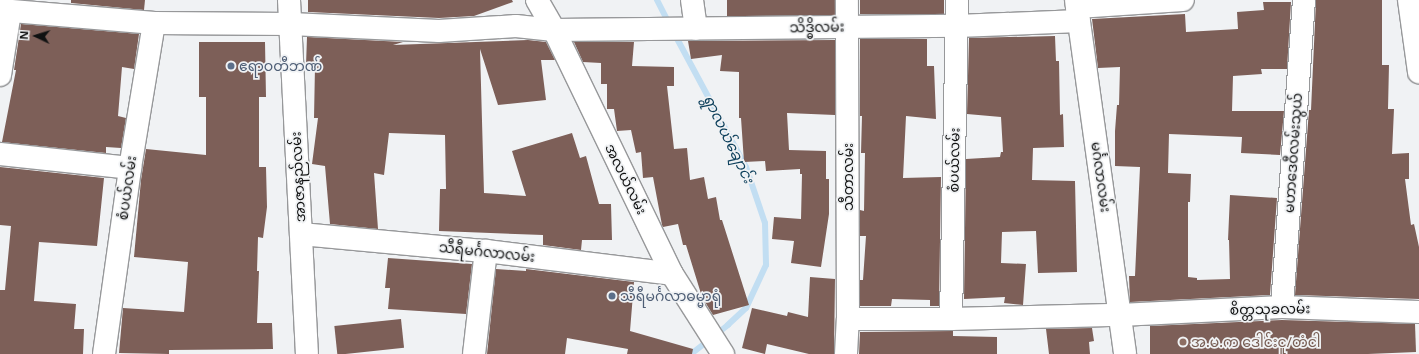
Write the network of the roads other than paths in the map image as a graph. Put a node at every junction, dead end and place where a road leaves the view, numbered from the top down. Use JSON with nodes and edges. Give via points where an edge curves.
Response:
{"nodes":[{"id":1,"x":289,"y":0,"type":"edge"},
{"id":2,"x":537,"y":0,"type":"edge"},
{"id":3,"x":692,"y":0,"type":"edge"},
{"id":4,"x":847,"y":0,"type":"edge"},
{"id":5,"x":957,"y":0,"type":"edge"},
{"id":6,"x":1183,"y":0,"type":"edge"},
{"id":7,"x":1304,"y":0,"type":"edge"},
{"id":8,"x":1409,"y":0,"type":"edge"},
{"id":9,"x":67,"y":8,"type":"edge"},
{"id":10,"x":1077,"y":9,"type":"edge"},
{"id":11,"x":5,"y":11,"type":"edge"},
{"id":12,"x":154,"y":22,"type":"junction"},
{"id":13,"x":291,"y":24,"type":"junction"},
{"id":14,"x":957,"y":26,"type":"junction"},
{"id":15,"x":848,"y":27,"type":"junction"},
{"id":16,"x":696,"y":29,"type":"junction"},
{"id":17,"x":554,"y":30,"type":"junction"},
{"id":18,"x":1419,"y":72,"type":"edge"},
{"id":19,"x":0,"y":75,"type":"edge"},
{"id":20,"x":0,"y":154,"type":"edge"},
{"id":21,"x":130,"y":168,"type":"junction"},
{"id":22,"x":301,"y":234,"type":"junction"},
{"id":23,"x":486,"y":251,"type":"junction"},
{"id":24,"x":672,"y":274,"type":"junction"},
{"id":25,"x":1282,"y":307,"type":"junction"},
{"id":26,"x":1419,"y":312,"type":"edge"},
{"id":27,"x":1120,"y":315,"type":"junction"},
{"id":28,"x":848,"y":319,"type":"junction"},
{"id":29,"x":951,"y":319,"type":"junction"},
{"id":30,"x":104,"y":354,"type":"edge"},
{"id":31,"x":307,"y":354,"type":"edge"},
{"id":32,"x":474,"y":354,"type":"edge"},
{"id":33,"x":723,"y":354,"type":"edge"},
{"id":34,"x":846,"y":354,"type":"edge"},
{"id":35,"x":1125,"y":354,"type":"edge"}],
"edges":[{"from":1,"to":13,"type":"street","name":"အာဇာနည်လမ်း"},
{"from":2,"to":17,"type":"street","name":"အလယ်လမ်း"},
{"from":3,"to":16,"type":"street"},
{"from":4,"to":15,"type":"street","name":"သီတာလမ်း"},
{"from":5,"to":14,"type":"street","name":"စံပယ်လမ်း"},
{"from":6,"to":10,"type":"street","name":"သိဒ္ဓိလမ်း"},
{"from":7,"to":25,"type":"street","name":"မဟာဒေဝီလမ်းသွယ်"},
{"from":8,"to":18,"type":"street"},
{"from":9,"to":11,"type":"street","name":"သိဒ္ဓိလမ်း"},
{"from":9,"to":12,"type":"street","name":"သိဒ္ဓိလမ်း"},
{"from":10,"to":14,"type":"street","name":"သိဒ္ဓိလမ်း"},
{"from":10,"to":27,"type":"street","name":"မင်္ဂလာလမ်း"},
{"from":11,"to":19,"type":"street"},
{"from":12,"to":13,"type":"street","name":"သိဒ္ဓိလမ်း"},
{"from":12,"to":21,"type":"street","name":"စံပယ်လမ်း"},
{"from":13,"to":17,"type":"street","name":"သိဒ္ဓိလမ်း","via":[[439,31],[516,26]]},
{"from":13,"to":22,"type":"street","name":"အာဇာနည်လမ်း"},
{"from":14,"to":15,"type":"street","name":"သိဒ္ဓိလမ်း"},
{"from":14,"to":29,"type":"street","name":"စံပယ်လမ်း"},
{"from":15,"to":16,"type":"street","name":"သိဒ္ဓိလမ်း"},
{"from":15,"to":28,"type":"street","name":"သီတာလမ်း"},
{"from":16,"to":17,"type":"street","name":"သိဒ္ဓိလမ်း"},
{"from":17,"to":24,"type":"street","name":"အလယ်လမ်း"},
{"from":20,"to":21,"type":"street"},
{"from":21,"to":30,"type":"street","name":"စံပယ်လမ်း"},
{"from":22,"to":23,"type":"street","name":"သီရီမင်္ဂလာလမ်း"},
{"from":22,"to":31,"type":"street","name":"အာဇာနည်လမ်း"},
{"from":23,"to":24,"type":"street","name":"သီရီမင်္ဂလာလမ်း"},
{"from":23,"to":32,"type":"street"},
{"from":24,"to":33,"type":"street","name":"အလယ်လမ်း"},
{"from":25,"to":26,"type":"street","name":"စိတ္တသုခလမ်း"},
{"from":25,"to":27,"type":"street","name":"စိတ္တသုခလမ်း"},
{"from":27,"to":29,"type":"street","name":"စိတ္တသုခလမ်း"},
{"from":27,"to":35,"type":"street","name":"မင်္ဂလာလမ်း"},
{"from":28,"to":29,"type":"street","name":"စိတ္တသုခလမ်း"},
{"from":28,"to":34,"type":"street","name":"သီတာလမ်း"}]}
